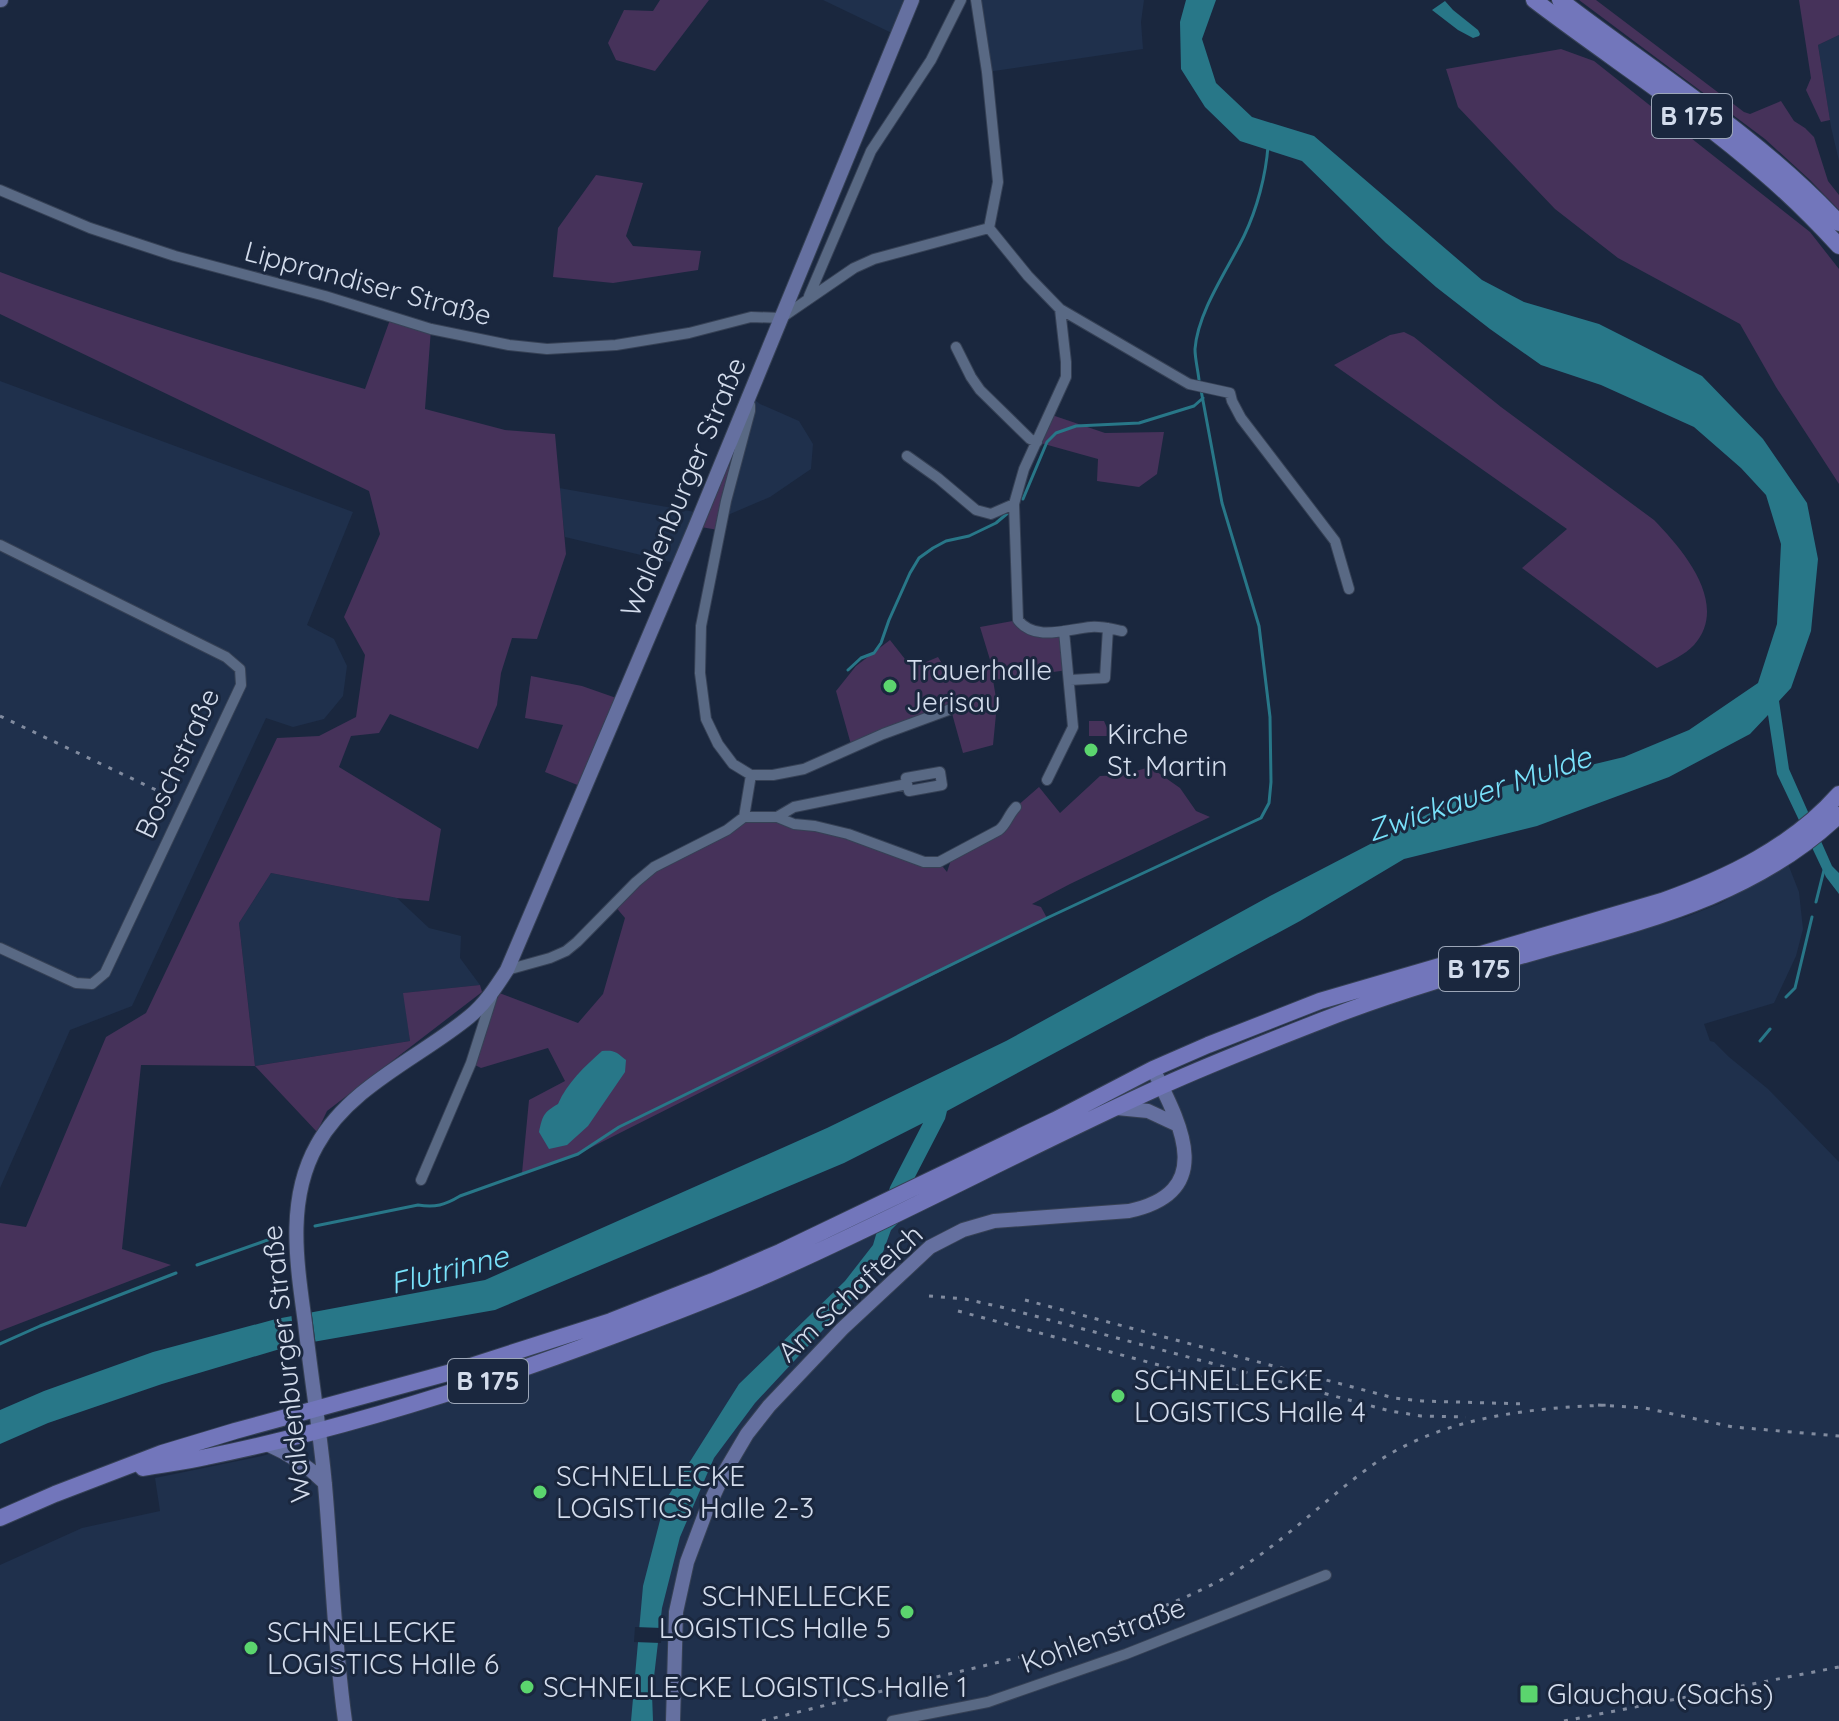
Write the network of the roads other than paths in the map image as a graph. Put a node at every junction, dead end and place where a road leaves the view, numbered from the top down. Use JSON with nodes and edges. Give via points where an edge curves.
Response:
{"nodes":[{"id":1,"x":912,"y":0,"type":"edge"},
{"id":2,"x":961,"y":0,"type":"edge"},
{"id":3,"x":976,"y":0,"type":"edge"},
{"id":4,"x":1534,"y":0,"type":"edge"},
{"id":5,"x":1560,"y":0,"type":"edge"},
{"id":6,"x":0,"y":190,"type":"edge"},
{"id":7,"x":1839,"y":223,"type":"edge"},
{"id":8,"x":989,"y":228,"type":"junction"},
{"id":9,"x":1839,"y":246,"type":"edge"},
{"id":10,"x":808,"y":298,"type":"junction"},
{"id":11,"x":1060,"y":309,"type":"junction"},
{"id":12,"x":781,"y":318,"type":"junction"},
{"id":13,"x":956,"y":347,"type":"dead end"},
{"id":14,"x":749,"y":395,"type":"junction"},
{"id":15,"x":1037,"y":442,"type":"junction"},
{"id":16,"x":907,"y":456,"type":"dead end"},
{"id":17,"x":1014,"y":504,"type":"junction"},
{"id":18,"x":0,"y":545,"type":"edge"},
{"id":19,"x":1349,"y":589,"type":"dead end"},
{"id":20,"x":1108,"y":628,"type":"junction"},
{"id":21,"x":1064,"y":631,"type":"junction"},
{"id":22,"x":1122,"y":631,"type":"dead end"},
{"id":23,"x":1070,"y":680,"type":"junction"},
{"id":24,"x":951,"y":709,"type":"dead end"},
{"id":25,"x":751,"y":775,"type":"junction"},
{"id":26,"x":1047,"y":780,"type":"dead end"},
{"id":27,"x":907,"y":784,"type":"dead end"},
{"id":28,"x":1839,"y":794,"type":"edge"},
{"id":29,"x":1016,"y":807,"type":"dead end"},
{"id":30,"x":1831,"y":816,"type":"edge"},
{"id":31,"x":744,"y":817,"type":"junction"},
{"id":32,"x":777,"y":817,"type":"junction"},
{"id":33,"x":1790,"y":846,"type":"junction"},
{"id":34,"x":0,"y":948,"type":"edge"},
{"id":35,"x":507,"y":970,"type":"junction"},
{"id":36,"x":494,"y":991,"type":"junction"},
{"id":37,"x":1153,"y":1069,"type":"junction"},
{"id":38,"x":1162,"y":1086,"type":"junction"},
{"id":39,"x":1116,"y":1108,"type":"junction"},
{"id":40,"x":1178,"y":1125,"type":"junction"},
{"id":41,"x":421,"y":1180,"type":"dead end"},
{"id":42,"x":914,"y":1196,"type":"junction"},
{"id":43,"x":316,"y":1410,"type":"junction"},
{"id":44,"x":319,"y":1430,"type":"junction"},
{"id":45,"x":267,"y":1444,"type":"junction"},
{"id":46,"x":102,"y":1477,"type":"junction"},
{"id":47,"x":325,"y":1483,"type":"junction"},
{"id":48,"x":0,"y":1518,"type":"edge"},
{"id":49,"x":1326,"y":1575,"type":"dead end"},
{"id":50,"x":345,"y":1721,"type":"edge"},
{"id":51,"x":673,"y":1721,"type":"edge"},
{"id":52,"x":892,"y":1721,"type":"edge"}],
"edges":[{"from":1,"to":12,"type":"street","name":"Waldenburger Straße"},
{"from":2,"to":10,"type":"street","via":[[931,60],[871,151]]},
{"from":3,"to":8,"type":"street","via":[[998,182]]},
{"from":4,"to":9,"type":"main road","number":"B 175","via":[[1762,171]]},
{"from":5,"to":7,"type":"main road","number":"B 175","via":[[1754,145]]},
{"from":6,"to":12,"type":"street","name":"Lipprandiser Straße","via":[[175,256],[431,329],[509,345],[616,345],[751,317]]},
{"from":8,"to":10,"type":"street","via":[[874,259]]},
{"from":8,"to":11,"type":"street"},
{"from":10,"to":12,"type":"street"},
{"from":11,"to":15,"type":"street","via":[[1066,377]]},
{"from":11,"to":19,"type":"street","via":[[1189,384],[1230,393],[1241,418],[1335,541]]},
{"from":12,"to":14,"type":"street","name":"Waldenburger Straße"},
{"from":13,"to":15,"type":"street","via":[[980,390]]},
{"from":14,"to":25,"type":"street","via":[[750,411],[701,626],[700,673],[706,719],[718,744],[733,764]]},
{"from":14,"to":35,"type":"street","name":"Waldenburger Straße"},
{"from":15,"to":17,"type":"street"},
{"from":16,"to":17,"type":"street","via":[[976,510],[991,514]]},
{"from":17,"to":21,"type":"street","via":[[1018,620],[1036,632]]},
{"from":18,"to":34,"type":"street","name":"Boschstraße","via":[[226,657],[240,669],[241,685],[105,973],[92,984],[76,983]]},
{"from":20,"to":21,"type":"street"},
{"from":20,"to":22,"type":"street"},
{"from":20,"to":23,"type":"street","via":[[1105,678]]},
{"from":21,"to":23,"type":"street"},
{"from":23,"to":26,"type":"street","via":[[1073,727]]},
{"from":24,"to":25,"type":"street","via":[[804,769]]},
{"from":25,"to":31,"type":"street"},
{"from":27,"to":32,"type":"street","via":[[794,807]]},
{"from":28,"to":30,"type":"main road","number":"B 175"},
{"from":29,"to":32,"type":"street","via":[[999,830],[939,862],[924,862],[848,834]]},
{"from":30,"to":33,"type":"main road","number":"B 175"},
{"from":31,"to":32,"type":"street"},
{"from":31,"to":35,"type":"street","via":[[654,867],[566,951]]},
{"from":33,"to":37,"type":"main road","number":"B 175","via":[[1662,901],[1320,1001]]},
{"from":33,"to":38,"type":"main road","number":"B 175","via":[[1755,876],[1698,903],[1416,987]]},
{"from":35,"to":36,"type":"street","name":"Waldenburger Straße"},
{"from":36,"to":41,"type":"street","name":"Waldenburger Straße","via":[[471,1063]]},
{"from":36,"to":43,"type":"street","name":"Waldenburger Straße","via":[[470,1016],[339,1115],[304,1175],[297,1209],[297,1255]]},
{"from":37,"to":38,"type":"street","name":"Am Schafteich"},
{"from":37,"to":42,"type":"main road","number":"B 175"},
{"from":38,"to":39,"type":"main road","number":"B 175"},
{"from":38,"to":40,"type":"street","name":"Am Schafteich"},
{"from":39,"to":40,"type":"street","via":[[1148,1111]]},
{"from":39,"to":42,"type":"main road","number":"B 175"},
{"from":40,"to":51,"type":"street","name":"Am Schafteich","via":[[1186,1151],[1184,1171],[1164,1198],[1129,1211],[994,1221],[930,1247],[769,1406],[724,1473],[687,1562],[676,1612]]},
{"from":42,"to":43,"type":"main road","number":"B 175","via":[[872,1208],[611,1321]]},
{"from":42,"to":44,"type":"main road","number":"B 175","via":[[867,1227],[653,1321],[460,1390]]},
{"from":43,"to":44,"type":"street","name":"Waldenburger Straße"},
{"from":43,"to":46,"type":"main road","number":"B 175","via":[[162,1453]]},
{"from":44,"to":45,"type":"main road","number":"B 175"},
{"from":44,"to":47,"type":"street","name":"Waldenburger Straße"},
{"from":45,"to":46,"type":"main road","number":"B 175"},
{"from":45,"to":47,"type":"street","via":[[298,1459]]},
{"from":46,"to":48,"type":"main road","number":"B 175"},
{"from":47,"to":50,"type":"street","name":"Waldenburger Straße"},
{"from":49,"to":52,"type":"street","name":"Kohlenstraße","via":[[988,1702]]}]}
